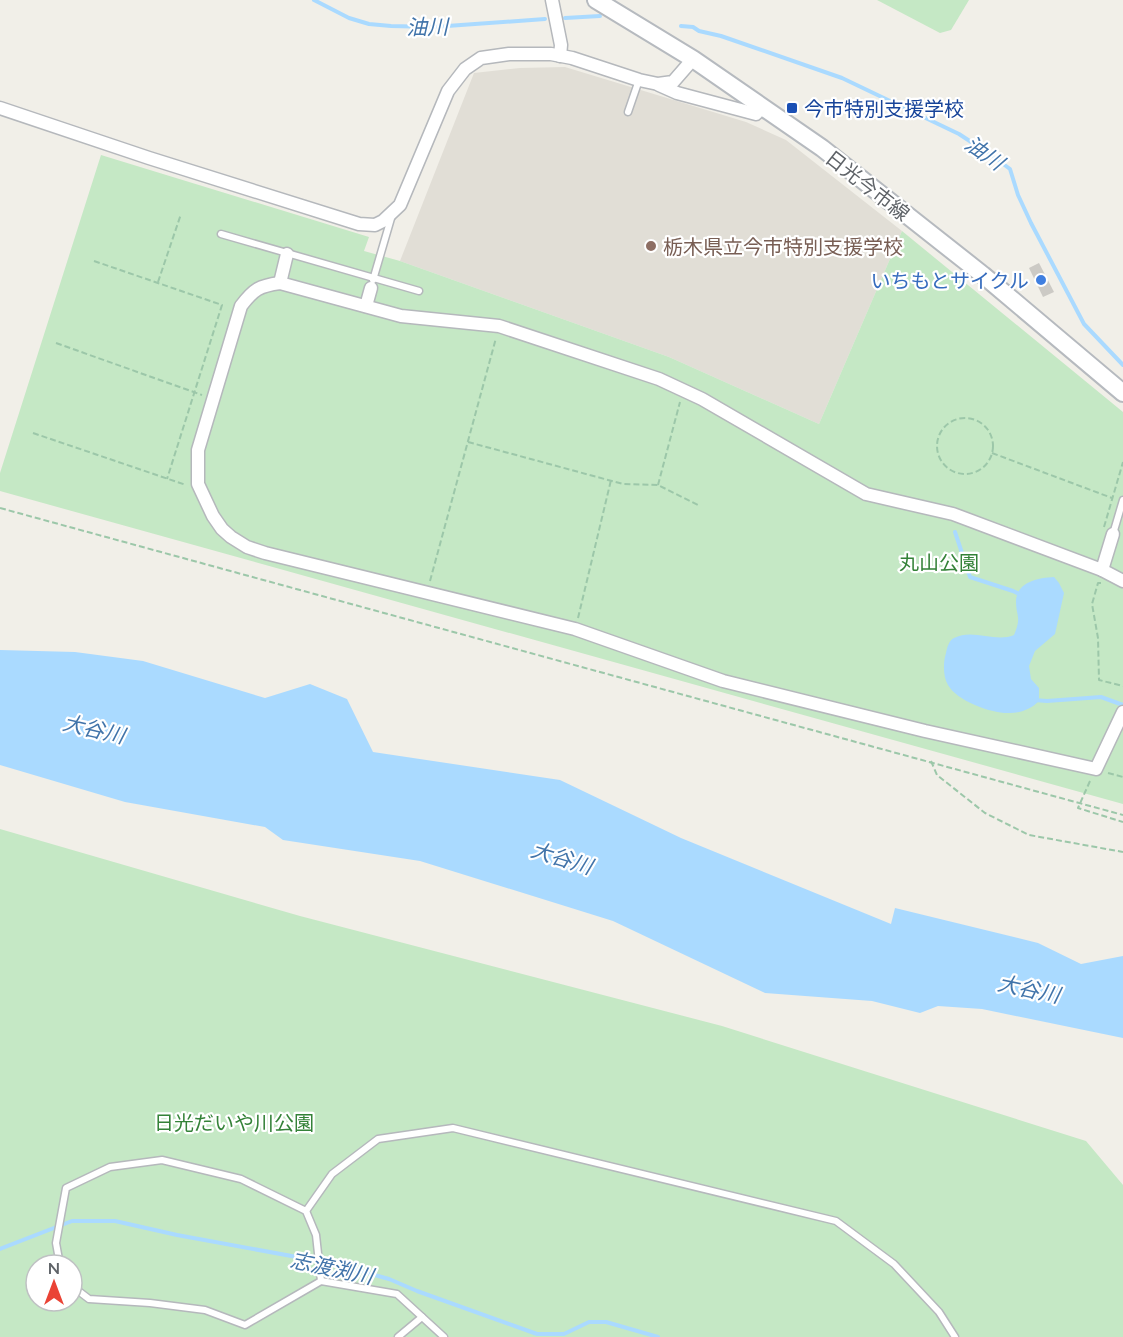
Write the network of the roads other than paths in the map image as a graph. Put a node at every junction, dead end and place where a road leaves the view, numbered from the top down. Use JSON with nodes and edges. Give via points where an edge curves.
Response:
{"nodes":[{"id":1,"x":552,"y":0,"type":"edge"},
{"id":2,"x":596,"y":0,"type":"edge"},
{"id":3,"x":560,"y":56,"type":"junction"},
{"id":4,"x":693,"y":59,"type":"junction"},
{"id":5,"x":639,"y":80,"type":"junction"},
{"id":6,"x":658,"y":84,"type":"junction"},
{"id":7,"x":0,"y":108,"type":"edge"},
{"id":8,"x":761,"y":108,"type":"junction"},
{"id":9,"x":628,"y":112,"type":"dead end"},
{"id":10,"x":392,"y":214,"type":"junction"},
{"id":11,"x":221,"y":234,"type":"dead end"},
{"id":12,"x":287,"y":254,"type":"junction"},
{"id":13,"x":280,"y":283,"type":"junction"},
{"id":14,"x":372,"y":283,"type":"junction"},
{"id":15,"x":418,"y":291,"type":"dead end"},
{"id":16,"x":366,"y":306,"type":"junction"},
{"id":17,"x":1123,"y":393,"type":"edge"},
{"id":18,"x":1123,"y":500,"type":"edge"},
{"id":19,"x":1107,"y":535,"type":"joint"},
{"id":20,"x":1113,"y":575,"type":"edge"},
{"id":21,"x":1123,"y":712,"type":"edge"},
{"id":22,"x":306,"y":1211,"type":"junction"},
{"id":23,"x":58,"y":1253,"type":"edge"},
{"id":24,"x":321,"y":1281,"type":"junction"},
{"id":25,"x":84,"y":1295,"type":"edge"},
{"id":26,"x":422,"y":1317,"type":"junction"},
{"id":27,"x":398,"y":1337,"type":"edge"},
{"id":28,"x":444,"y":1337,"type":"edge"},
{"id":29,"x":955,"y":1337,"type":"edge"}],
"edges":[{"from":1,"to":3,"type":"street"},
{"from":2,"to":4,"type":"main road","name":"日光今市線"},
{"from":3,"to":5,"type":"street"},
{"from":3,"to":10,"type":"street","via":[[533,53],[481,58],[465,69],[448,91],[412,180]]},
{"from":4,"to":6,"type":"street","via":[[673,82]]},
{"from":4,"to":8,"type":"main road","name":"日光今市線"},
{"from":5,"to":6,"type":"street"},
{"from":5,"to":9,"type":"lane"},
{"from":6,"to":8,"type":"street","via":[[677,93],[756,114]]},
{"from":7,"to":10,"type":"street","via":[[359,224],[375,225]]},
{"from":8,"to":17,"type":"main road","name":"日光今市線","via":[[822,148]]},
{"from":10,"to":14,"type":"lane"},
{"from":11,"to":12,"type":"lane"},
{"from":12,"to":13,"type":"street"},
{"from":12,"to":14,"type":"lane"},
{"from":13,"to":16,"type":"street"},
{"from":13,"to":21,"type":"street","via":[[262,285],[242,306],[198,450],[198,484],[213,516],[222,529],[247,547],[575,629],[723,681],[1096,769]]},
{"from":14,"to":15,"type":"lane"},
{"from":14,"to":16,"type":"street"},
{"from":16,"to":20,"type":"street","via":[[401,316],[499,326],[659,379],[867,494],[953,514]]},
{"from":18,"to":19,"type":"lane"},
{"from":19,"to":20,"type":"street"},
{"from":22,"to":23,"type":"lane","via":[[241,1179],[162,1160],[110,1167],[66,1188],[56,1243]]},
{"from":22,"to":24,"type":"lane","via":[[316,1235]]},
{"from":22,"to":29,"type":"lane","via":[[332,1174],[378,1139],[453,1128],[836,1221],[894,1264],[939,1312]]},
{"from":24,"to":25,"type":"lane","via":[[245,1325],[205,1310],[89,1299]]},
{"from":24,"to":26,"type":"lane","via":[[397,1294]]},
{"from":26,"to":27,"type":"lane"},
{"from":26,"to":28,"type":"lane"}]}
